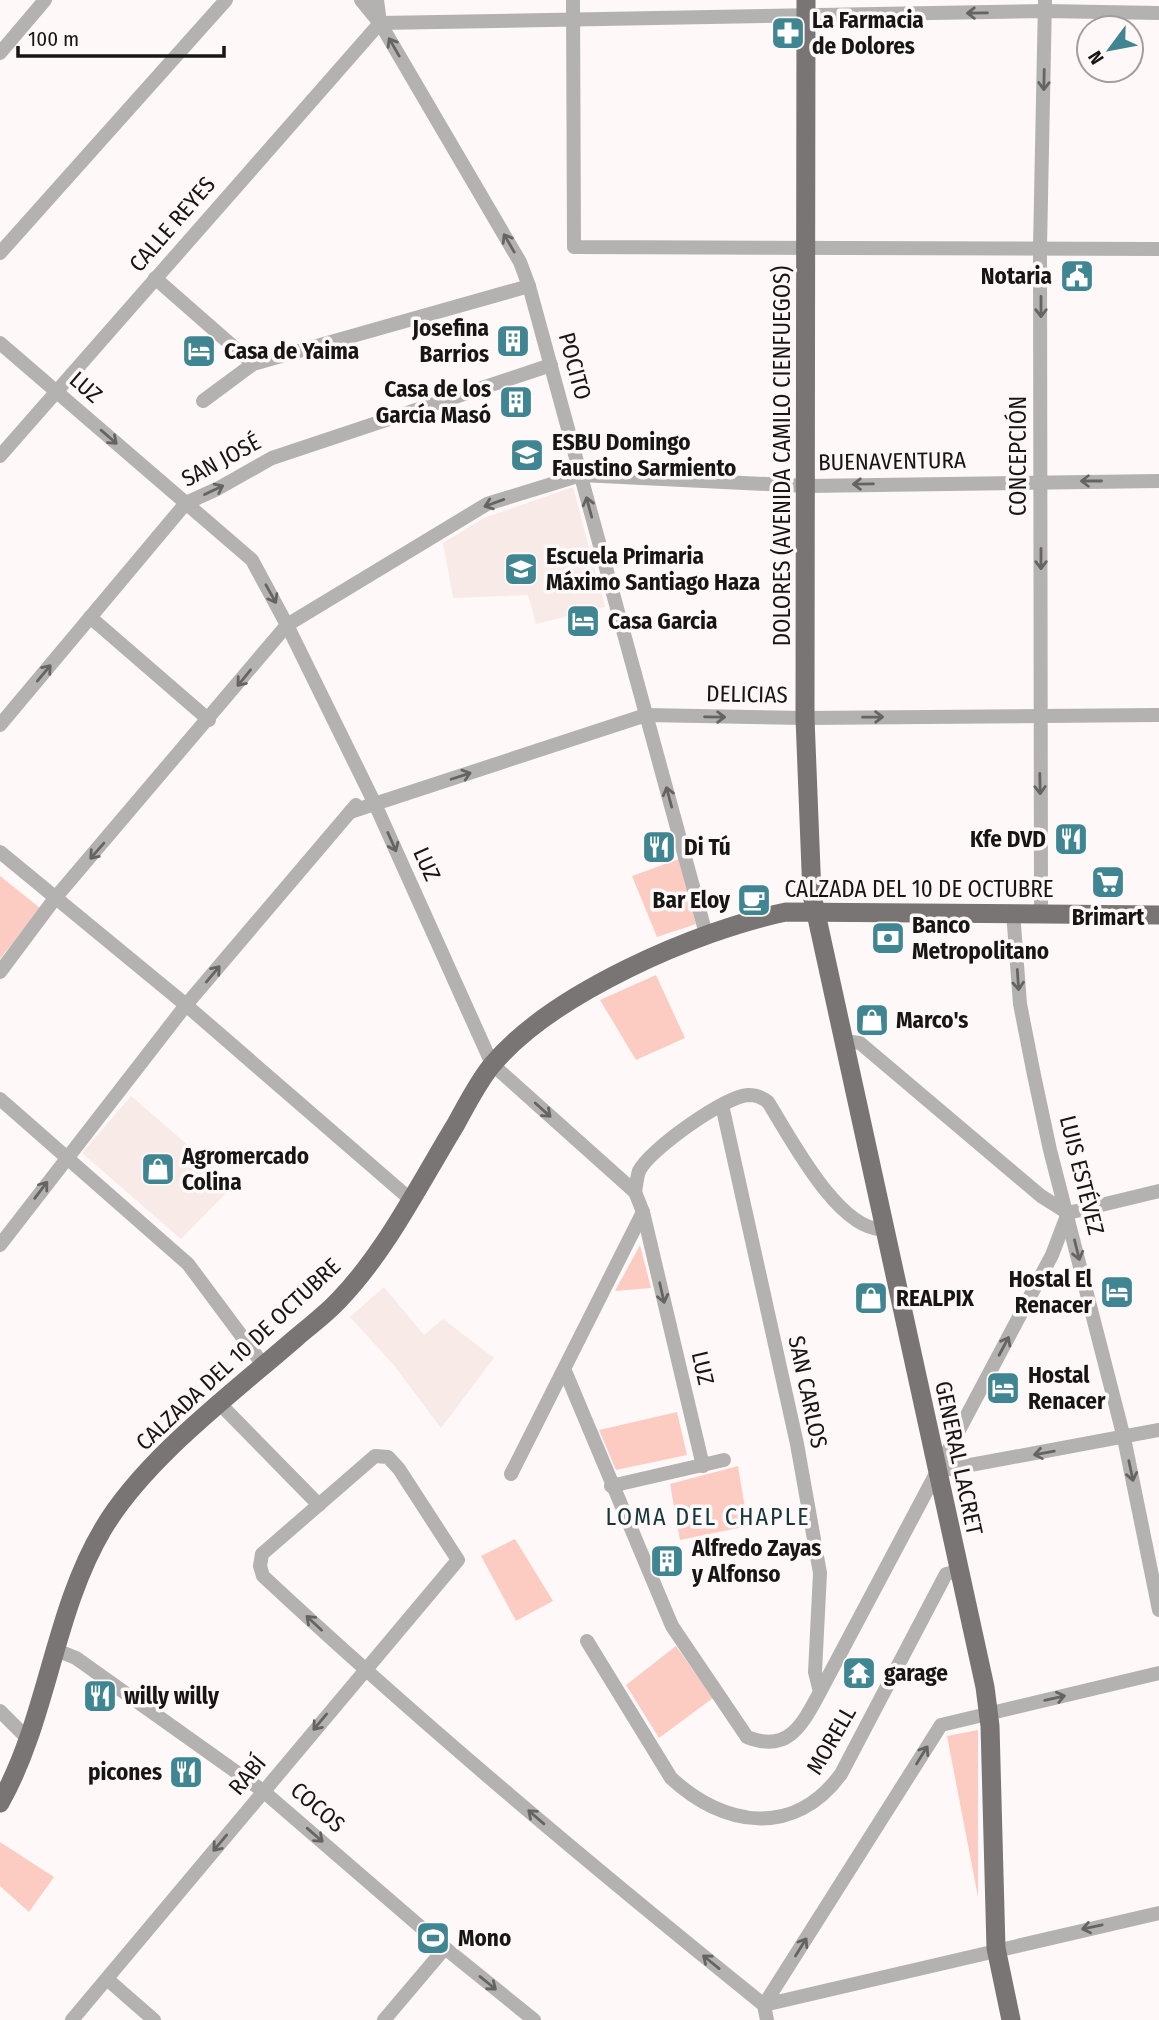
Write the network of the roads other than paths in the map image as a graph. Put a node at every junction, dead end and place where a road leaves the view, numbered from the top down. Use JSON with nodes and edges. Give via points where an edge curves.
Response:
{"nodes":[{"id":1,"x":45,"y":0,"type":"edge"},
{"id":2,"x":226,"y":0,"type":"edge"},
{"id":3,"x":361,"y":0,"type":"edge"},
{"id":4,"x":377,"y":0,"type":"edge"},
{"id":5,"x":573,"y":0,"type":"edge"},
{"id":6,"x":1045,"y":6,"type":"edge"},
{"id":7,"x":806,"y":8,"type":"edge"},
{"id":8,"x":1159,"y":13,"type":"edge"},
{"id":9,"x":572,"y":21,"type":"junction"},
{"id":10,"x":380,"y":23,"type":"junction"},
{"id":11,"x":0,"y":52,"type":"edge"},
{"id":12,"x":1040,"y":247,"type":"junction"},
{"id":13,"x":807,"y":250,"type":"junction"},
{"id":14,"x":1159,"y":250,"type":"edge"},
{"id":15,"x":0,"y":253,"type":"edge"},
{"id":16,"x":155,"y":278,"type":"junction"},
{"id":17,"x":529,"y":286,"type":"junction"},
{"id":18,"x":0,"y":343,"type":"edge"},
{"id":19,"x":253,"y":364,"type":"junction"},
{"id":20,"x":551,"y":365,"type":"junction"},
{"id":21,"x":57,"y":392,"type":"junction"},
{"id":22,"x":203,"y":401,"type":"dead end"},
{"id":23,"x":0,"y":456,"type":"edge"},
{"id":24,"x":581,"y":475,"type":"junction"},
{"id":25,"x":1041,"y":481,"type":"junction"},
{"id":26,"x":1159,"y":481,"type":"edge"},
{"id":27,"x":807,"y":486,"type":"junction"},
{"id":28,"x":186,"y":503,"type":"junction"},
{"id":29,"x":90,"y":617,"type":"junction"},
{"id":30,"x":287,"y":625,"type":"junction"},
{"id":31,"x":646,"y":715,"type":"junction"},
{"id":32,"x":1039,"y":715,"type":"junction"},
{"id":33,"x":1159,"y":715,"type":"edge"},
{"id":34,"x":805,"y":718,"type":"junction"},
{"id":35,"x":209,"y":720,"type":"junction"},
{"id":36,"x":0,"y":725,"type":"edge"},
{"id":37,"x":372,"y":797,"type":"junction"},
{"id":38,"x":0,"y":852,"type":"edge"},
{"id":39,"x":56,"y":897,"type":"junction"},
{"id":40,"x":815,"y":912,"type":"junction"},
{"id":41,"x":1013,"y":912,"type":"junction"},
{"id":42,"x":1041,"y":912,"type":"junction"},
{"id":43,"x":1159,"y":915,"type":"edge"},
{"id":44,"x":706,"y":934,"type":"junction"},
{"id":45,"x":0,"y":972,"type":"edge"},
{"id":46,"x":186,"y":1005,"type":"junction"},
{"id":47,"x":842,"y":1041,"type":"junction"},
{"id":48,"x":492,"y":1064,"type":"junction"},
{"id":49,"x":0,"y":1099,"type":"edge"},
{"id":50,"x":722,"y":1105,"type":"junction"},
{"id":51,"x":67,"y":1157,"type":"junction"},
{"id":52,"x":1159,"y":1191,"type":"edge"},
{"id":53,"x":635,"y":1192,"type":"junction"},
{"id":54,"x":410,"y":1199,"type":"junction"},
{"id":55,"x":643,"y":1213,"type":"junction"},
{"id":56,"x":1068,"y":1213,"type":"junction"},
{"id":57,"x":884,"y":1230,"type":"junction"},
{"id":58,"x":0,"y":1245,"type":"edge"},
{"id":59,"x":264,"y":1366,"type":"junction"},
{"id":60,"x":565,"y":1371,"type":"junction"},
{"id":61,"x":220,"y":1404,"type":"junction"},
{"id":62,"x":1159,"y":1430,"type":"edge"},
{"id":63,"x":1124,"y":1438,"type":"junction"},
{"id":64,"x":724,"y":1460,"type":"dead end"},
{"id":65,"x":703,"y":1465,"type":"junction"},
{"id":66,"x":938,"y":1471,"type":"junction"},
{"id":67,"x":510,"y":1474,"type":"dead end"},
{"id":68,"x":611,"y":1486,"type":"junction"},
{"id":69,"x":319,"y":1505,"type":"junction"},
{"id":70,"x":959,"y":1571,"type":"junction"},
{"id":71,"x":1159,"y":1610,"type":"edge"},
{"id":72,"x":587,"y":1641,"type":"dead end"},
{"id":73,"x":56,"y":1650,"type":"junction"},
{"id":74,"x":363,"y":1670,"type":"junction"},
{"id":75,"x":1159,"y":1673,"type":"edge"},
{"id":76,"x":820,"y":1692,"type":"junction"},
{"id":77,"x":988,"y":1713,"type":"junction"},
{"id":78,"x":1,"y":1714,"type":"edge"},
{"id":79,"x":28,"y":1739,"type":"junction"},
{"id":80,"x":263,"y":1791,"type":"junction"},
{"id":81,"x":0,"y":1803,"type":"edge"},
{"id":82,"x":1159,"y":1913,"type":"edge"},
{"id":83,"x":445,"y":1948,"type":"junction"},
{"id":84,"x":996,"y":1948,"type":"junction"},
{"id":85,"x":107,"y":1979,"type":"junction"},
{"id":86,"x":764,"y":2005,"type":"junction"},
{"id":87,"x":72,"y":2020,"type":"edge"},
{"id":88,"x":154,"y":2020,"type":"edge"},
{"id":89,"x":384,"y":2020,"type":"edge"},
{"id":90,"x":534,"y":2020,"type":"edge"},
{"id":91,"x":767,"y":2020,"type":"edge"},
{"id":92,"x":1012,"y":2020,"type":"edge"}],
"edges":[{"from":1,"to":11,"type":"street"},
{"from":2,"to":15,"type":"street"},
{"from":3,"to":10,"type":"street"},
{"from":4,"to":10,"type":"street","name":"POCITO"},
{"from":5,"to":9,"type":"street"},
{"from":6,"to":7,"type":"street","one_way":true},
{"from":6,"to":8,"type":"street"},
{"from":6,"to":12,"type":"street","name":"CONCEPCIÓN","one_way":true},
{"from":7,"to":9,"type":"street"},
{"from":7,"to":13,"type":"main road","name":"DOLORES (AVENIDA CAMILO CIENFUEGOS)"},
{"from":9,"to":10,"type":"street"},
{"from":9,"to":13,"type":"street","via":[[574,247]]},
{"from":10,"to":16,"type":"street","name":"CALLE REYES"},
{"from":17,"to":10,"type":"street","name":"POCITO","one_way":true,"via":[[520,262]]},
{"from":12,"to":13,"type":"street"},
{"from":12,"to":14,"type":"street"},
{"from":12,"to":25,"type":"street","name":"CONCEPCIÓN","one_way":true},
{"from":13,"to":27,"type":"main road","name":"DOLORES (AVENIDA CAMILO CIENFUEGOS)"},
{"from":16,"to":19,"type":"street"},
{"from":16,"to":21,"type":"street","name":"CALLE REYES"},
{"from":17,"to":19,"type":"street"},
{"from":17,"to":20,"type":"street","name":"POCITO"},
{"from":18,"to":21,"type":"street","name":"LUZ"},
{"from":19,"to":22,"type":"street"},
{"from":20,"to":24,"type":"street","name":"POCITO"},
{"from":28,"to":20,"type":"street","name":"SAN JOSÉ","one_way":true,"via":[[272,458]]},
{"from":21,"to":23,"type":"street","name":"CALLE REYES"},
{"from":21,"to":28,"type":"street","name":"LUZ","one_way":true},
{"from":24,"to":27,"type":"street","name":"BUENAVENTURA"},
{"from":24,"to":30,"type":"street","name":"BUENAVENTURA","one_way":true,"via":[[487,505]]},
{"from":31,"to":24,"type":"street","name":"POCITO","one_way":true},
{"from":26,"to":25,"type":"street","name":"BUENAVENTURA","one_way":true},
{"from":25,"to":27,"type":"street","name":"BUENAVENTURA","one_way":true},
{"from":25,"to":32,"type":"street","name":"CONCEPCIÓN","one_way":true},
{"from":27,"to":34,"type":"main road","name":"DOLORES (AVENIDA CAMILO CIENFUEGOS)"},
{"from":28,"to":29,"type":"street","name":"SAN JOSÉ"},
{"from":28,"to":30,"type":"street","name":"LUZ","one_way":true,"via":[[252,561]]},
{"from":29,"to":35,"type":"street"},
{"from":36,"to":29,"type":"street","name":"SAN JOSÉ","one_way":true},
{"from":30,"to":35,"type":"street","name":"BUENAVENTURA","one_way":true},
{"from":30,"to":37,"type":"street","name":"LUZ"},
{"from":31,"to":34,"type":"street","name":"DELICIAS","one_way":true},
{"from":37,"to":31,"type":"street","name":"DELICIAS","one_way":true},
{"from":44,"to":31,"type":"street","name":"POCITO","one_way":true},
{"from":32,"to":33,"type":"street","name":"DELICIAS"},
{"from":34,"to":32,"type":"street","name":"DELICIAS","one_way":true},
{"from":32,"to":42,"type":"street","name":"CONCEPCIÓN","one_way":true},
{"from":34,"to":40,"type":"main road","name":"DOLORES (AVENIDA CAMILO CIENFUEGOS)"},
{"from":35,"to":39,"type":"street","name":"BUENAVENTURA","one_way":true},
{"from":46,"to":37,"type":"street","name":"DELICIAS","one_way":true,"via":[[350,812]]},
{"from":37,"to":48,"type":"street","name":"LUZ","one_way":true},
{"from":38,"to":39,"type":"street"},
{"from":39,"to":45,"type":"street","name":"BUENAVENTURA"},
{"from":39,"to":46,"type":"street"},
{"from":40,"to":41,"type":"main road","name":"CALZADA DEL 10 DE OCTUBRE"},
{"from":40,"to":44,"type":"main road","name":"CALZADA DEL 10 DE OCTUBRE","via":[[786,912]]},
{"from":40,"to":47,"type":"main road","name":"GENERAL LACRET"},
{"from":41,"to":42,"type":"main road","name":"CALZADA DEL 10 DE OCTUBRE"},
{"from":41,"to":56,"type":"street","name":"LUIS ESTÉVEZ","one_way":true,"via":[[1020,1004]]},
{"from":42,"to":43,"type":"main road","name":"CALZADA DEL 10 DE OCTUBRE"},
{"from":44,"to":48,"type":"main road","name":"CALZADA DEL 10 DE OCTUBRE","via":[[596,985]]},
{"from":46,"to":51,"type":"street","name":"DELICIAS"},
{"from":46,"to":54,"type":"street"},
{"from":47,"to":56,"type":"street","via":[[860,1043],[1041,1196]]},
{"from":47,"to":57,"type":"main road","name":"GENERAL LACRET"},
{"from":48,"to":53,"type":"street","name":"LUZ","one_way":true},
{"from":48,"to":54,"type":"main road","name":"CALZADA DEL 10 DE OCTUBRE"},
{"from":49,"to":51,"type":"street"},
{"from":50,"to":53,"type":"street","via":[[648,1159],[639,1172]]},
{"from":50,"to":57,"type":"street","via":[[746,1095],[768,1102],[832,1198],[865,1227]]},
{"from":50,"to":76,"type":"street","name":"SAN CARLOS","via":[[797,1444],[820,1573],[815,1672]]},
{"from":58,"to":51,"type":"street","name":"DELICIAS","one_way":true},
{"from":51,"to":59,"type":"street","via":[[188,1264]]},
{"from":52,"to":56,"type":"street"},
{"from":53,"to":55,"type":"street","name":"LUZ"},
{"from":54,"to":59,"type":"main road","name":"CALZADA DEL 10 DE OCTUBRE","via":[[338,1301]]},
{"from":55,"to":60,"type":"street"},
{"from":55,"to":65,"type":"street","name":"LUZ","one_way":true},
{"from":56,"to":63,"type":"street","name":"LUIS ESTÉVEZ","one_way":true},
{"from":66,"to":56,"type":"street","one_way":true,"via":[[1052,1255]]},
{"from":57,"to":66,"type":"main road","name":"GENERAL LACRET"},
{"from":59,"to":61,"type":"main road","name":"CALZADA DEL 10 DE OCTUBRE"},
{"from":60,"to":67,"type":"street"},
{"from":60,"to":68,"type":"street"},
{"from":61,"to":69,"type":"street"},
{"from":61,"to":73,"type":"main road","name":"CALZADA DEL 10 DE OCTUBRE","via":[[152,1468],[104,1527],[84,1567]]},
{"from":62,"to":63,"type":"street"},
{"from":63,"to":66,"type":"street","one_way":true},
{"from":63,"to":71,"type":"street","name":"LUIS ESTÉVEZ","one_way":true},
{"from":64,"to":65,"type":"street"},
{"from":65,"to":68,"type":"street"},
{"from":66,"to":70,"type":"main road","name":"GENERAL LACRET"},
{"from":66,"to":76,"type":"street"},
{"from":68,"to":76,"type":"street","via":[[672,1626],[747,1737],[764,1744],[793,1733]]},
{"from":74,"to":69,"type":"street","one_way":true,"via":[[263,1576],[260,1566],[262,1554]]},
{"from":69,"to":74,"type":"street","name":"RABÍ","via":[[375,1457],[388,1457],[458,1560]]},
{"from":70,"to":72,"type":"street","name":"MORELL","via":[[946,1574],[827,1793],[804,1807],[766,1819],[742,1819],[719,1811],[690,1796],[671,1779]]},
{"from":70,"to":77,"type":"main road","name":"GENERAL LACRET"},
{"from":73,"to":79,"type":"main road","name":"CALZADA DEL 10 DE OCTUBRE"},
{"from":73,"to":80,"type":"street","name":"COCOS","via":[[76,1658]]},
{"from":74,"to":80,"type":"street","name":"RABÍ","one_way":true},
{"from":86,"to":74,"type":"street","one_way":true},
{"from":77,"to":75,"type":"street","one_way":true},
{"from":77,"to":84,"type":"main road","name":"GENERAL LACRET"},
{"from":86,"to":77,"type":"street","one_way":true,"via":[[941,1725]]},
{"from":78,"to":79,"type":"street"},
{"from":79,"to":81,"type":"main road","name":"CALZADA DEL 10 DE OCTUBRE"},
{"from":80,"to":83,"type":"street","name":"COCOS","one_way":true},
{"from":80,"to":85,"type":"street","name":"RABÍ","one_way":true},
{"from":82,"to":84,"type":"street","one_way":true},
{"from":83,"to":89,"type":"street"},
{"from":83,"to":90,"type":"street","name":"COCOS","one_way":true},
{"from":84,"to":86,"type":"street"},
{"from":84,"to":92,"type":"main road","name":"GENERAL LACRET"},
{"from":85,"to":87,"type":"street","name":"RABÍ"},
{"from":85,"to":88,"type":"street"},
{"from":86,"to":91,"type":"street"}]}
